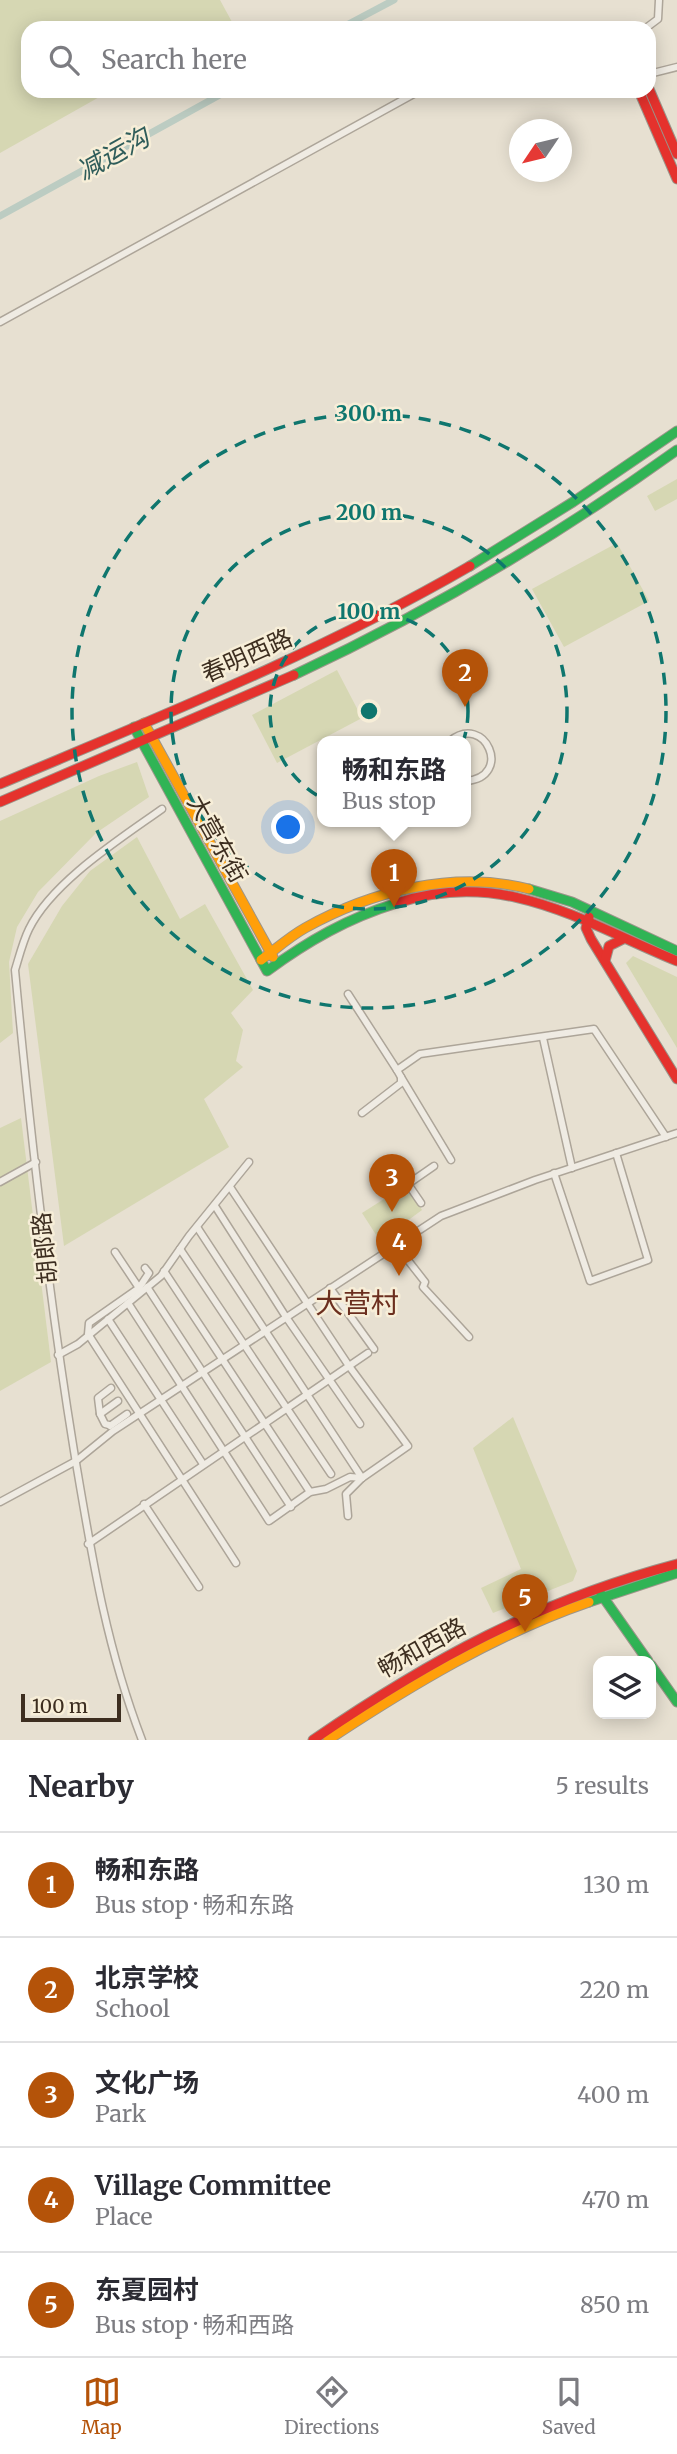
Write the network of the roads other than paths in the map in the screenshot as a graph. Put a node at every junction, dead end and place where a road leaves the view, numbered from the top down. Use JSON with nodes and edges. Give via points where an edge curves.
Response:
{"nodes":[{"id":1,"x":659,"y":0,"type":"edge"},
{"id":2,"x":655,"y":21,"type":"edge"},
{"id":3,"x":677,"y":67,"type":"edge"},
{"id":4,"x":656,"y":72,"type":"edge"},
{"id":5,"x":406,"y":98,"type":"edge"},
{"id":6,"x":642,"y":98,"type":"edge"},
{"id":7,"x":653,"y":98,"type":"edge"},
{"id":8,"x":677,"y":154,"type":"edge"},
{"id":9,"x":677,"y":179,"type":"edge"},
{"id":10,"x":0,"y":322,"type":"edge"},
{"id":11,"x":677,"y":431,"type":"edge"},
{"id":12,"x":677,"y":450,"type":"edge"},
{"id":13,"x":139,"y":725,"type":"junction"},
{"id":14,"x":459,"y":736,"type":"edge"},
{"id":15,"x":146,"y":738,"type":"junction"},
{"id":16,"x":471,"y":780,"type":"edge"},
{"id":17,"x":0,"y":784,"type":"edge"},
{"id":18,"x":0,"y":802,"type":"edge"},
{"id":19,"x":162,"y":809,"type":"dead end"},
{"id":20,"x":591,"y":911,"type":"junction"},
{"id":21,"x":587,"y":922,"type":"junction"},
{"id":22,"x":624,"y":939,"type":"junction"},
{"id":23,"x":677,"y":951,"type":"edge"},
{"id":24,"x":271,"y":953,"type":"junction"},
{"id":25,"x":261,"y":960,"type":"junction"},
{"id":26,"x":605,"y":961,"type":"junction"},
{"id":27,"x":677,"y":961,"type":"edge"},
{"id":28,"x":276,"y":963,"type":"junction"},
{"id":29,"x":348,"y":994,"type":"dead end"},
{"id":30,"x":543,"y":1038,"type":"junction"},
{"id":31,"x":397,"y":1070,"type":"junction"},
{"id":32,"x":401,"y":1077,"type":"junction"},
{"id":33,"x":677,"y":1079,"type":"edge"},
{"id":34,"x":362,"y":1112,"type":"dead end"},
{"id":35,"x":677,"y":1133,"type":"edge"},
{"id":36,"x":666,"y":1137,"type":"junction"},
{"id":37,"x":616,"y":1153,"type":"junction"},
{"id":38,"x":451,"y":1160,"type":"dead end"},
{"id":39,"x":36,"y":1162,"type":"junction"},
{"id":40,"x":249,"y":1162,"type":"dead end"},
{"id":41,"x":434,"y":1166,"type":"dead end"},
{"id":42,"x":572,"y":1168,"type":"junction"},
{"id":43,"x":554,"y":1173,"type":"junction"},
{"id":44,"x":0,"y":1182,"type":"edge"},
{"id":45,"x":230,"y":1186,"type":"junction"},
{"id":46,"x":421,"y":1203,"type":"dead end"},
{"id":47,"x":215,"y":1206,"type":"junction"},
{"id":48,"x":197,"y":1227,"type":"junction"},
{"id":49,"x":396,"y":1245,"type":"junction"},
{"id":50,"x":180,"y":1249,"type":"junction"},
{"id":51,"x":115,"y":1252,"type":"dead end"},
{"id":52,"x":145,"y":1268,"type":"dead end"},
{"id":53,"x":164,"y":1271,"type":"junction"},
{"id":54,"x":147,"y":1287,"type":"junction"},
{"id":55,"x":139,"y":1288,"type":"junction"},
{"id":56,"x":330,"y":1288,"type":"junction"},
{"id":57,"x":308,"y":1302,"type":"junction"},
{"id":58,"x":128,"y":1303,"type":"junction"},
{"id":59,"x":286,"y":1317,"type":"junction"},
{"id":60,"x":108,"y":1319,"type":"junction"},
{"id":61,"x":266,"y":1329,"type":"junction"},
{"id":62,"x":88,"y":1334,"type":"junction"},
{"id":63,"x":469,"y":1337,"type":"dead end"},
{"id":64,"x":244,"y":1344,"type":"junction"},
{"id":65,"x":58,"y":1354,"type":"junction"},
{"id":66,"x":222,"y":1359,"type":"junction"},
{"id":67,"x":349,"y":1366,"type":"junction"},
{"id":68,"x":202,"y":1372,"type":"junction"},
{"id":69,"x":330,"y":1378,"type":"junction"},
{"id":70,"x":181,"y":1386,"type":"junction"},
{"id":71,"x":111,"y":1388,"type":"dead end"},
{"id":72,"x":308,"y":1393,"type":"junction"},
{"id":73,"x":161,"y":1399,"type":"junction"},
{"id":74,"x":118,"y":1401,"type":"dead end"},
{"id":75,"x":287,"y":1408,"type":"junction"},
{"id":76,"x":100,"y":1414,"type":"junction"},
{"id":77,"x":127,"y":1414,"type":"dead end"},
{"id":78,"x":138,"y":1414,"type":"junction"},
{"id":79,"x":265,"y":1423,"type":"junction"},
{"id":80,"x":360,"y":1424,"type":"dead end"},
{"id":81,"x":111,"y":1428,"type":"junction"},
{"id":82,"x":244,"y":1436,"type":"junction"},
{"id":83,"x":223,"y":1450,"type":"junction"},
{"id":84,"x":76,"y":1461,"type":"junction"},
{"id":85,"x":203,"y":1464,"type":"junction"},
{"id":86,"x":331,"y":1474,"type":"dead end"},
{"id":87,"x":362,"y":1478,"type":"junction"},
{"id":88,"x":181,"y":1479,"type":"junction"},
{"id":89,"x":310,"y":1492,"type":"junction"},
{"id":90,"x":0,"y":1502,"type":"edge"},
{"id":91,"x":144,"y":1504,"type":"junction"},
{"id":92,"x":291,"y":1507,"type":"junction"},
{"id":93,"x":348,"y":1516,"type":"dead end"},
{"id":94,"x":88,"y":1544,"type":"junction"},
{"id":95,"x":236,"y":1563,"type":"dead end"},
{"id":96,"x":677,"y":1564,"type":"edge"},
{"id":97,"x":677,"y":1573,"type":"edge"},
{"id":98,"x":199,"y":1587,"type":"dead end"},
{"id":99,"x":601,"y":1592,"type":"junction"},
{"id":100,"x":644,"y":1656,"type":"edge"},
{"id":101,"x":656,"y":1673,"type":"edge"},
{"id":102,"x":677,"y":1702,"type":"edge"},
{"id":103,"x":142,"y":1740,"type":"edge"},
{"id":104,"x":313,"y":1740,"type":"edge"},
{"id":105,"x":328,"y":1740,"type":"edge"}],
"edges":[{"from":1,"to":2,"type":"street"},
{"from":3,"to":4,"type":"street"},
{"from":5,"to":10,"type":"street"},
{"from":6,"to":9,"type":"main road"},
{"from":7,"to":8,"type":"main road"},
{"from":11,"to":13,"type":"main road","name":"春明西路","via":[[614,477],[441,582],[313,648]]},
{"from":12,"to":15,"type":"main road","name":"春明西路","via":[[559,531],[400,623]]},
{"from":13,"to":15,"type":"main road","name":"大营东街"},
{"from":13,"to":17,"type":"main road","name":"春明西路"},
{"from":14,"to":16,"type":"street","via":[[470,733],[489,746],[488,770]]},
{"from":15,"to":18,"type":"main road","name":"春明西路"},
{"from":15,"to":24,"type":"main road","name":"大营东街"},
{"from":15,"to":25,"type":"main road","name":"大营东街"},
{"from":19,"to":39,"type":"street","name":"胡郎路","via":[[57,891],[28,930],[15,970]]},
{"from":20,"to":21,"type":"main road"},
{"from":20,"to":23,"type":"main road"},
{"from":20,"to":24,"type":"main road","via":[[557,896],[496,883],[419,886],[354,903]]},
{"from":21,"to":22,"type":"main road"},
{"from":21,"to":26,"type":"main road"},
{"from":21,"to":28,"type":"main road","via":[[554,907],[513,897],[470,893],[411,898],[342,922]]},
{"from":22,"to":26,"type":"main road","via":[[609,946]]},
{"from":22,"to":27,"type":"main road"},
{"from":24,"to":25,"type":"main road"},
{"from":24,"to":28,"type":"main road","name":"大营东街"},
{"from":25,"to":28,"type":"main road","name":"大营东街","via":[[267,971]]},
{"from":26,"to":33,"type":"main road"},
{"from":29,"to":31,"type":"street"},
{"from":30,"to":31,"type":"street","via":[[420,1054]]},
{"from":30,"to":36,"type":"street","via":[[594,1029]]},
{"from":30,"to":42,"type":"street"},
{"from":31,"to":32,"type":"street"},
{"from":32,"to":34,"type":"street","via":[[401,1083]]},
{"from":32,"to":38,"type":"street"},
{"from":35,"to":36,"type":"street"},
{"from":36,"to":37,"type":"street"},
{"from":37,"to":42,"type":"street"},
{"from":37,"to":43,"type":"street","via":[[648,1261],[590,1281]]},
{"from":39,"to":44,"type":"street"},
{"from":39,"to":65,"type":"street","name":"胡郎路"},
{"from":40,"to":45,"type":"street"},
{"from":41,"to":46,"type":"street","via":[[408,1184]]},
{"from":42,"to":43,"type":"street"},
{"from":43,"to":49,"type":"street","via":[[441,1216]]},
{"from":45,"to":47,"type":"street"},
{"from":45,"to":57,"type":"street"},
{"from":47,"to":48,"type":"street"},
{"from":47,"to":59,"type":"street"},
{"from":48,"to":50,"type":"street"},
{"from":48,"to":61,"type":"street"},
{"from":49,"to":56,"type":"street"},
{"from":49,"to":63,"type":"street","via":[[425,1282],[424,1287]]},
{"from":50,"to":53,"type":"street"},
{"from":50,"to":64,"type":"street"},
{"from":51,"to":55,"type":"street"},
{"from":52,"to":55,"type":"street","via":[[149,1273]]},
{"from":53,"to":54,"type":"street"},
{"from":53,"to":66,"type":"street"},
{"from":54,"to":58,"type":"street"},
{"from":54,"to":68,"type":"street"},
{"from":55,"to":62,"type":"street","via":[[89,1323]]},
{"from":56,"to":57,"type":"street"},
{"from":56,"to":67,"type":"street","via":[[371,1351]]},
{"from":57,"to":59,"type":"street"},
{"from":57,"to":67,"type":"street"},
{"from":58,"to":60,"type":"street"},
{"from":58,"to":70,"type":"street"},
{"from":59,"to":61,"type":"street"},
{"from":59,"to":69,"type":"street"},
{"from":60,"to":62,"type":"street"},
{"from":60,"to":73,"type":"street"},
{"from":61,"to":64,"type":"street"},
{"from":61,"to":72,"type":"street"},
{"from":62,"to":65,"type":"street"},
{"from":62,"to":78,"type":"street"},
{"from":64,"to":66,"type":"street"},
{"from":64,"to":75,"type":"street"},
{"from":65,"to":84,"type":"street","name":"胡郎路"},
{"from":66,"to":68,"type":"street"},
{"from":66,"to":79,"type":"street"},
{"from":67,"to":69,"type":"street"},
{"from":67,"to":87,"type":"street","via":[[408,1446]]},
{"from":68,"to":70,"type":"street"},
{"from":68,"to":82,"type":"street"},
{"from":69,"to":72,"type":"street"},
{"from":69,"to":80,"type":"street"},
{"from":70,"to":73,"type":"street"},
{"from":70,"to":83,"type":"street"},
{"from":71,"to":76,"type":"street","via":[[98,1398]]},
{"from":72,"to":75,"type":"street"},
{"from":72,"to":87,"type":"street"},
{"from":73,"to":78,"type":"street"},
{"from":73,"to":85,"type":"street"},
{"from":74,"to":76,"type":"street"},
{"from":75,"to":79,"type":"street"},
{"from":75,"to":86,"type":"street"},
{"from":76,"to":81,"type":"street"},
{"from":77,"to":81,"type":"street"},
{"from":78,"to":81,"type":"street"},
{"from":78,"to":88,"type":"street"},
{"from":79,"to":82,"type":"street"},
{"from":79,"to":89,"type":"street"},
{"from":81,"to":84,"type":"street"},
{"from":82,"to":83,"type":"street"},
{"from":82,"to":92,"type":"street"},
{"from":83,"to":85,"type":"street"},
{"from":83,"to":92,"type":"street","via":[[269,1521]]},
{"from":84,"to":90,"type":"street"},
{"from":84,"to":94,"type":"street","name":"胡郎路"},
{"from":85,"to":88,"type":"street"},
{"from":87,"to":89,"type":"street"},
{"from":87,"to":93,"type":"street","via":[[346,1494]]},
{"from":88,"to":91,"type":"street"},
{"from":88,"to":95,"type":"street"},
{"from":89,"to":92,"type":"street"},
{"from":91,"to":94,"type":"street"},
{"from":91,"to":98,"type":"street"},
{"from":94,"to":103,"type":"street","name":"胡郎路","via":[[107,1631]]},
{"from":96,"to":99,"type":"main road","name":"畅和西路"},
{"from":97,"to":99,"type":"main road","name":"畅和西路"},
{"from":99,"to":100,"type":"main road"},
{"from":99,"to":104,"type":"main road","name":"畅和西路","via":[[486,1634],[392,1686]]},
{"from":99,"to":105,"type":"main road","name":"畅和西路","via":[[439,1669]]},
{"from":101,"to":102,"type":"main road"}]}
